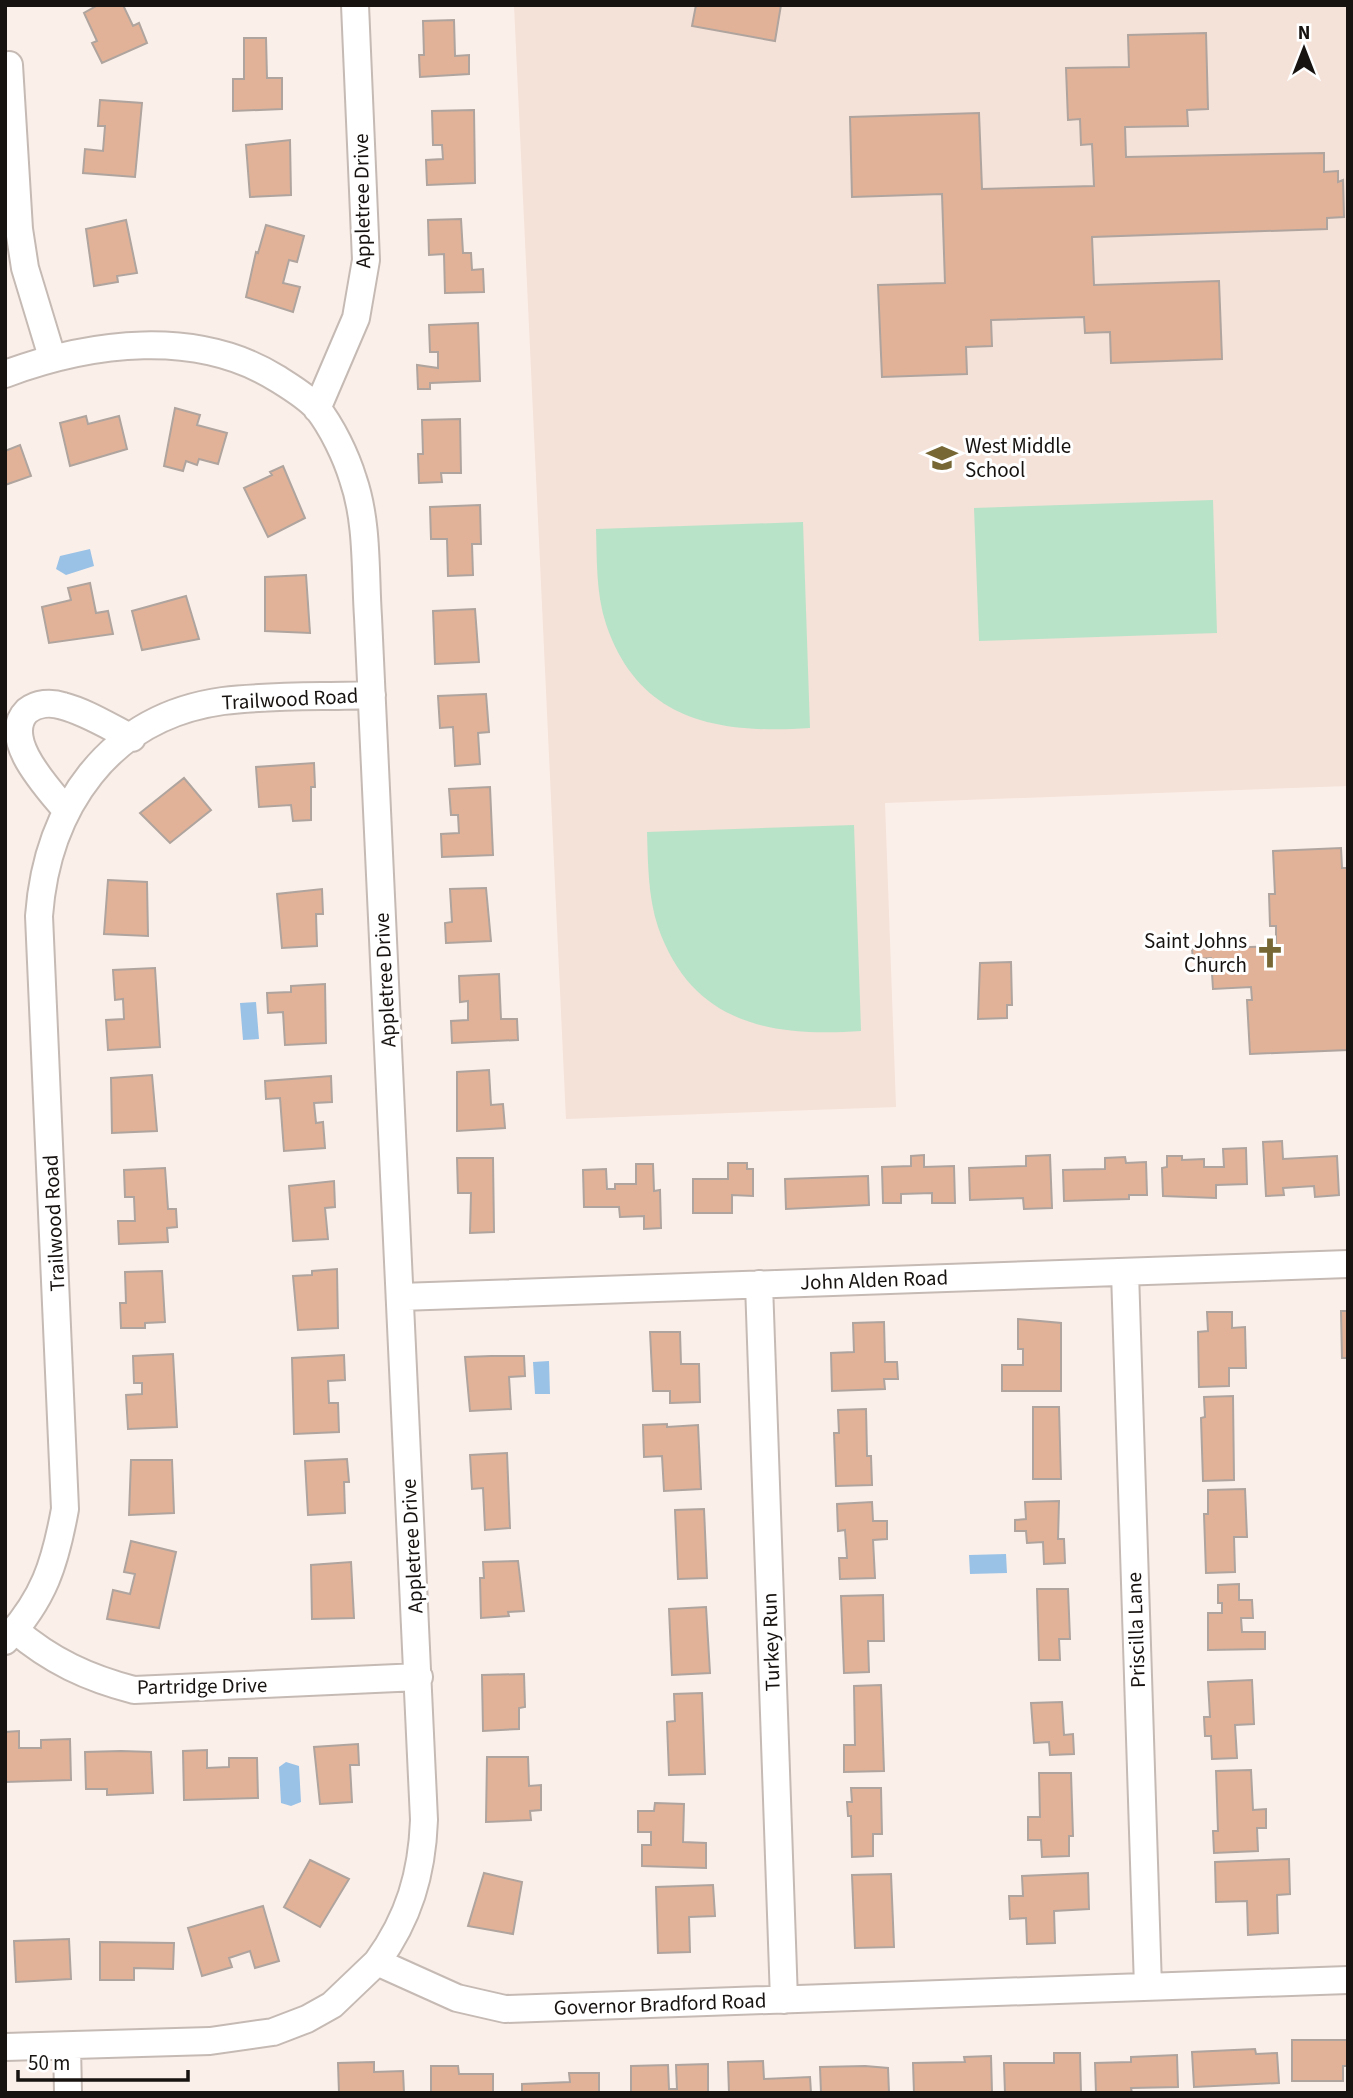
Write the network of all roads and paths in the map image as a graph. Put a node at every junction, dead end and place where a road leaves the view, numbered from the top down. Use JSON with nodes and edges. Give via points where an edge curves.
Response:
{"nodes":[{"id":1,"x":355,"y":5,"type":"edge"},
{"id":2,"x":9,"y":65,"type":"dead end"},
{"id":3,"x":52,"y":357,"type":"junction"},
{"id":4,"x":5,"y":374,"type":"edge"},
{"id":5,"x":317,"y":409,"type":"junction"},
{"id":6,"x":372,"y":695,"type":"junction"},
{"id":7,"x":132,"y":738,"type":"junction"},
{"id":8,"x":65,"y":809,"type":"junction"},
{"id":9,"x":1348,"y":1264,"type":"edge"},
{"id":10,"x":1125,"y":1272,"type":"junction"},
{"id":11,"x":759,"y":1284,"type":"junction"},
{"id":12,"x":400,"y":1297,"type":"junction"},
{"id":13,"x":10,"y":1635,"type":"edge"},
{"id":14,"x":419,"y":1677,"type":"junction"},
{"id":15,"x":377,"y":1962,"type":"junction"},
{"id":16,"x":1348,"y":1980,"type":"edge"},
{"id":17,"x":1148,"y":1987,"type":"junction"},
{"id":18,"x":784,"y":2000,"type":"junction"},
{"id":19,"x":67,"y":2046,"type":"junction"},
{"id":20,"x":5,"y":2047,"type":"edge"},
{"id":21,"x":68,"y":2093,"type":"edge"}],
"edges":[{"from":1,"to":5,"type":"street","name":"Appletree Drive","via":[[366,260],[356,318]]},
{"from":2,"to":3,"type":"street","via":[[19,229],[25,268]]},
{"from":3,"to":4,"type":"street"},
{"from":3,"to":5,"type":"street","via":[[121,346],[209,351],[267,372]]},
{"from":5,"to":6,"type":"street","name":"Appletree Drive","via":[[344,454],[359,501]]},
{"from":6,"to":7,"type":"street","name":"Trailwood Road","via":[[222,701],[183,712]]},
{"from":6,"to":12,"type":"street","name":"Appletree Drive"},
{"from":7,"to":8,"type":"street","name":"Trailwood Road","via":[[94,770]]},
{"from":7,"to":8,"type":"street","via":[[64,706],[47,703],[28,710],[16,724],[19,753]]},
{"from":8,"to":13,"type":"street","name":"Trailwood Road","via":[[47,859],[39,916],[65,1509],[51,1573],[37,1601]]},
{"from":9,"to":10,"type":"street","name":"John Alden Road"},
{"from":10,"to":11,"type":"street","name":"John Alden Road"},
{"from":10,"to":17,"type":"street","name":"Priscilla Lane"},
{"from":11,"to":12,"type":"street","name":"John Alden Road"},
{"from":11,"to":18,"type":"street","name":"Turkey Run"},
{"from":12,"to":14,"type":"street","name":"Appletree Drive"},
{"from":13,"to":14,"type":"street","name":"Partridge Drive","via":[[98,1681],[134,1690]]},
{"from":14,"to":15,"type":"street","name":"Appletree Drive","via":[[422,1856],[406,1914]]},
{"from":15,"to":18,"type":"street","name":"Governor Bradford Road","via":[[457,1998],[505,2008]]},
{"from":15,"to":19,"type":"street","via":[[332,2005],[274,2032],[210,2041]]},
{"from":16,"to":17,"type":"street","name":"Governor Bradford Road"},
{"from":17,"to":18,"type":"street","name":"Governor Bradford Road"},
{"from":19,"to":20,"type":"street"},
{"from":19,"to":21,"type":"street"}]}
